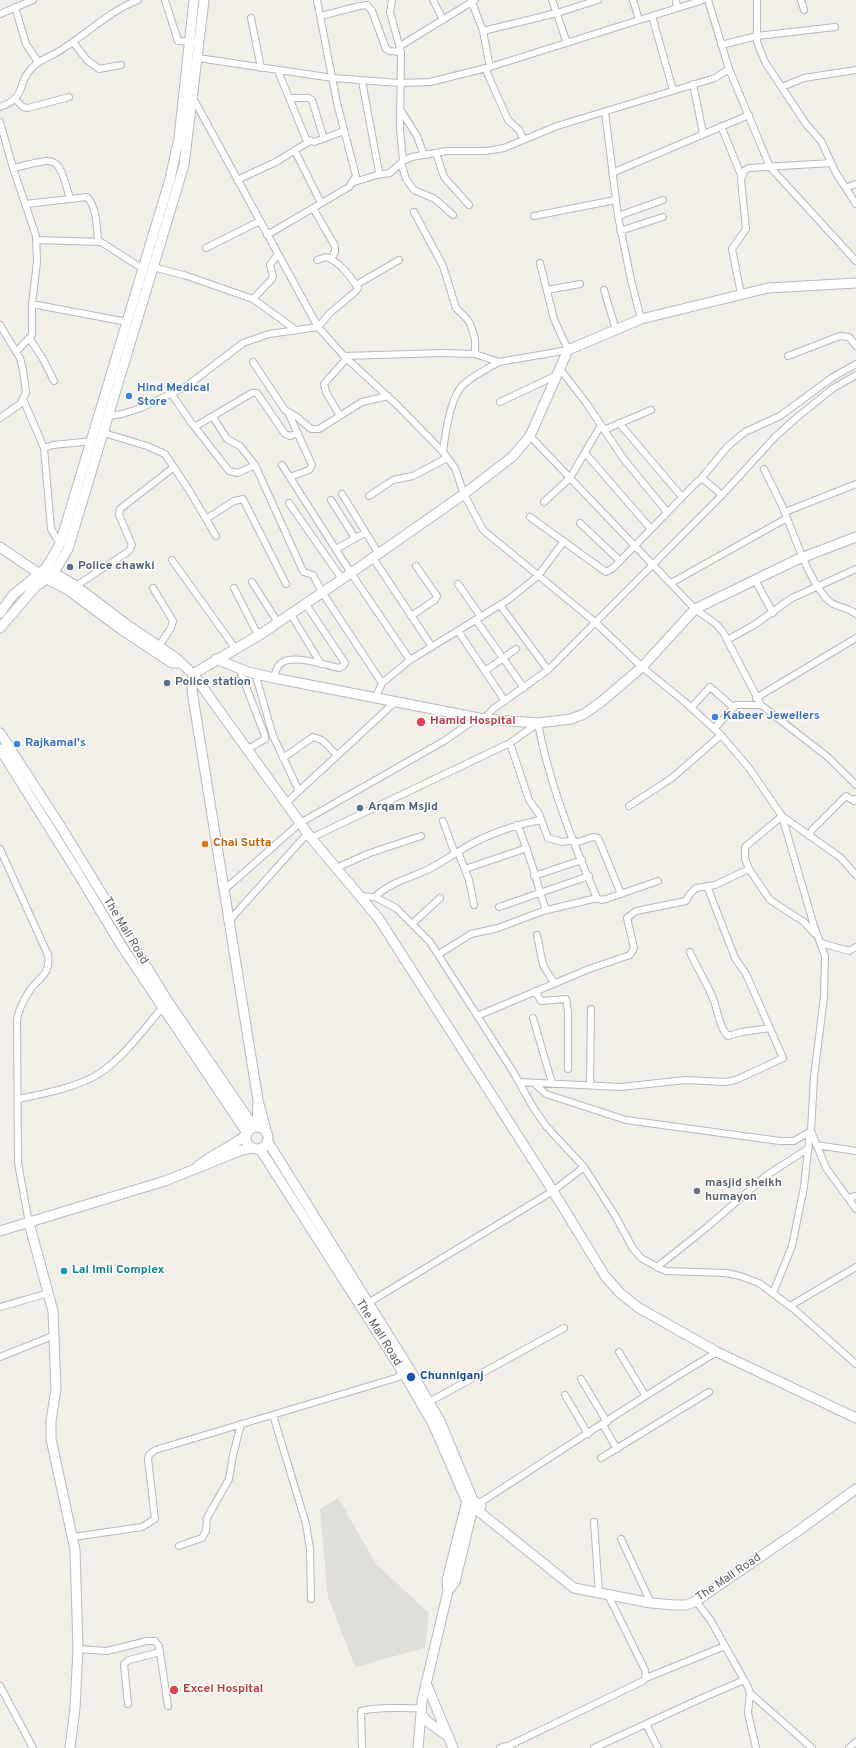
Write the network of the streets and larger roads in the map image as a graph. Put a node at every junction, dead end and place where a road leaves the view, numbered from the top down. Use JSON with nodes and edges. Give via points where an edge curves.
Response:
{"nodes":[{"id":1,"x":33,"y":0,"type":"edge"},
{"id":2,"x":138,"y":0,"type":"edge"},
{"id":3,"x":165,"y":0,"type":"edge"},
{"id":4,"x":194,"y":0,"type":"edge"},
{"id":5,"x":204,"y":0,"type":"edge"},
{"id":6,"x":317,"y":0,"type":"edge"},
{"id":7,"x":392,"y":0,"type":"edge"},
{"id":8,"x":433,"y":0,"type":"edge"},
{"id":9,"x":552,"y":0,"type":"edge"},
{"id":10,"x":598,"y":0,"type":"edge"},
{"id":11,"x":633,"y":0,"type":"edge"},
{"id":12,"x":676,"y":0,"type":"edge"},
{"id":13,"x":703,"y":0,"type":"edge"},
{"id":14,"x":708,"y":0,"type":"edge"},
{"id":15,"x":757,"y":0,"type":"edge"},
{"id":16,"x":801,"y":0,"type":"edge"},
{"id":17,"x":473,"y":1,"type":"edge"},
{"id":18,"x":577,"y":3,"type":"edge"},
{"id":19,"x":15,"y":7,"type":"junction"},
{"id":20,"x":677,"y":8,"type":"junction"},
{"id":21,"x":804,"y":10,"type":"dead end"},
{"id":22,"x":556,"y":13,"type":"junction"},
{"id":23,"x":0,"y":14,"type":"edge"},
{"id":24,"x":320,"y":16,"type":"junction"},
{"id":25,"x":652,"y":16,"type":"junction"},
{"id":26,"x":251,"y":18,"type":"dead end"},
{"id":27,"x":443,"y":20,"type":"junction"},
{"id":28,"x":639,"y":20,"type":"junction"},
{"id":29,"x":835,"y":27,"type":"dead end"},
{"id":30,"x":483,"y":31,"type":"junction"},
{"id":31,"x":757,"y":36,"type":"junction"},
{"id":32,"x":73,"y":42,"type":"junction"},
{"id":33,"x":190,"y":42,"type":"junction"},
{"id":34,"x":199,"y":42,"type":"junction"},
{"id":35,"x":567,"y":43,"type":"junction"},
{"id":36,"x":721,"y":45,"type":"junction"},
{"id":37,"x":401,"y":49,"type":"junction"},
{"id":38,"x":198,"y":58,"type":"junction"},
{"id":39,"x":38,"y":62,"type":"junction"},
{"id":40,"x":121,"y":64,"type":"dead end"},
{"id":41,"x":261,"y":68,"type":"junction"},
{"id":42,"x":487,"y":68,"type":"junction"},
{"id":43,"x":729,"y":69,"type":"junction"},
{"id":44,"x":856,"y":70,"type":"edge"},
{"id":45,"x":278,"y":71,"type":"junction"},
{"id":46,"x":332,"y":78,"type":"junction"},
{"id":47,"x":362,"y":81,"type":"junction"},
{"id":48,"x":399,"y":82,"type":"junction"},
{"id":49,"x":693,"y":84,"type":"junction"},
{"id":50,"x":782,"y":87,"type":"junction"},
{"id":51,"x":673,"y":90,"type":"junction"},
{"id":52,"x":69,"y":97,"type":"dead end"},
{"id":53,"x":193,"y":98,"type":"junction"},
{"id":54,"x":290,"y":98,"type":"junction"},
{"id":55,"x":16,"y":100,"type":"junction"},
{"id":56,"x":0,"y":107,"type":"edge"},
{"id":57,"x":400,"y":108,"type":"junction"},
{"id":58,"x":605,"y":112,"type":"junction"},
{"id":59,"x":748,"y":115,"type":"junction"},
{"id":60,"x":0,"y":122,"type":"edge"},
{"id":61,"x":721,"y":126,"type":"junction"},
{"id":62,"x":344,"y":131,"type":"junction"},
{"id":63,"x":703,"y":133,"type":"junction"},
{"id":64,"x":324,"y":139,"type":"junction"},
{"id":65,"x":524,"y":140,"type":"junction"},
{"id":66,"x":310,"y":141,"type":"junction"},
{"id":67,"x":295,"y":151,"type":"junction"},
{"id":68,"x":436,"y":153,"type":"junction"},
{"id":69,"x":424,"y":155,"type":"junction"},
{"id":70,"x":402,"y":162,"type":"junction"},
{"id":71,"x":831,"y":163,"type":"junction"},
{"id":72,"x":770,"y":166,"type":"junction"},
{"id":73,"x":13,"y":168,"type":"junction"},
{"id":74,"x":612,"y":173,"type":"junction"},
{"id":75,"x":377,"y":175,"type":"junction"},
{"id":76,"x":742,"y":175,"type":"junction"},
{"id":77,"x":237,"y":180,"type":"junction"},
{"id":78,"x":354,"y":182,"type":"junction"},
{"id":79,"x":856,"y":184,"type":"edge"},
{"id":80,"x":846,"y":188,"type":"junction"},
{"id":81,"x":70,"y":199,"type":"junction"},
{"id":82,"x":615,"y":200,"type":"junction"},
{"id":83,"x":662,"y":200,"type":"dead end"},
{"id":84,"x":321,"y":203,"type":"junction"},
{"id":85,"x":26,"y":204,"type":"junction"},
{"id":86,"x":856,"y":204,"type":"edge"},
{"id":87,"x":469,"y":205,"type":"dead end"},
{"id":88,"x":313,"y":208,"type":"junction"},
{"id":89,"x":414,"y":212,"type":"dead end"},
{"id":90,"x":453,"y":215,"type":"dead end"},
{"id":91,"x":534,"y":216,"type":"dead end"},
{"id":92,"x":618,"y":216,"type":"junction"},
{"id":93,"x":663,"y":217,"type":"dead end"},
{"id":94,"x":260,"y":221,"type":"junction"},
{"id":95,"x":620,"y":231,"type":"junction"},
{"id":96,"x":267,"y":235,"type":"junction"},
{"id":97,"x":36,"y":240,"type":"junction"},
{"id":98,"x":98,"y":242,"type":"junction"},
{"id":99,"x":206,"y":248,"type":"dead end"},
{"id":100,"x":278,"y":254,"type":"junction"},
{"id":101,"x":317,"y":260,"type":"dead end"},
{"id":102,"x":331,"y":260,"type":"junction"},
{"id":103,"x":399,"y":260,"type":"dead end"},
{"id":104,"x":856,"y":261,"type":"edge"},
{"id":105,"x":540,"y":263,"type":"dead end"},
{"id":106,"x":153,"y":267,"type":"junction"},
{"id":107,"x":142,"y":269,"type":"junction"},
{"id":108,"x":856,"y":283,"type":"edge"},
{"id":109,"x":580,"y":284,"type":"dead end"},
{"id":110,"x":356,"y":285,"type":"junction"},
{"id":111,"x":547,"y":290,"type":"junction"},
{"id":112,"x":604,"y":290,"type":"dead end"},
{"id":113,"x":741,"y":294,"type":"junction"},
{"id":114,"x":253,"y":300,"type":"junction"},
{"id":115,"x":32,"y":304,"type":"junction"},
{"id":116,"x":641,"y":319,"type":"junction"},
{"id":117,"x":127,"y":322,"type":"junction"},
{"id":118,"x":318,"y":327,"type":"junction"},
{"id":119,"x":1,"y":328,"type":"edge"},
{"id":120,"x":296,"y":330,"type":"junction"},
{"id":121,"x":616,"y":330,"type":"junction"},
{"id":122,"x":30,"y":339,"type":"junction"},
{"id":123,"x":856,"y":346,"type":"edge"},
{"id":124,"x":568,"y":350,"type":"junction"},
{"id":125,"x":16,"y":352,"type":"junction"},
{"id":126,"x":475,"y":354,"type":"junction"},
{"id":127,"x":788,"y":356,"type":"dead end"},
{"id":128,"x":345,"y":357,"type":"junction"},
{"id":129,"x":253,"y":362,"type":"dead end"},
{"id":130,"x":499,"y":362,"type":"junction"},
{"id":131,"x":856,"y":364,"type":"edge"},
{"id":132,"x":559,"y":372,"type":"junction"},
{"id":133,"x":856,"y":375,"type":"edge"},
{"id":134,"x":54,"y":381,"type":"dead end"},
{"id":135,"x":172,"y":393,"type":"junction"},
{"id":136,"x":388,"y":396,"type":"junction"},
{"id":137,"x":23,"y":399,"type":"junction"},
{"id":138,"x":500,"y":402,"type":"dead end"},
{"id":139,"x":651,"y":410,"type":"dead end"},
{"id":140,"x":288,"y":412,"type":"junction"},
{"id":141,"x":109,"y":416,"type":"junction"},
{"id":142,"x":340,"y":416,"type":"junction"},
{"id":143,"x":212,"y":417,"type":"junction"},
{"id":144,"x":0,"y":418,"type":"edge"},
{"id":145,"x":619,"y":423,"type":"junction"},
{"id":146,"x":194,"y":426,"type":"junction"},
{"id":147,"x":603,"y":428,"type":"junction"},
{"id":148,"x":298,"y":433,"type":"junction"},
{"id":149,"x":530,"y":436,"type":"junction"},
{"id":150,"x":99,"y":439,"type":"junction"},
{"id":151,"x":44,"y":448,"type":"junction"},
{"id":152,"x":443,"y":452,"type":"junction"},
{"id":153,"x":585,"y":453,"type":"junction"},
{"id":154,"x":447,"y":458,"type":"junction"},
{"id":155,"x":255,"y":465,"type":"junction"},
{"id":156,"x":282,"y":465,"type":"dead end"},
{"id":157,"x":174,"y":467,"type":"junction"},
{"id":158,"x":764,"y":469,"type":"dead end"},
{"id":159,"x":290,"y":477,"type":"junction"},
{"id":160,"x":570,"y":478,"type":"junction"},
{"id":161,"x":700,"y":480,"type":"junction"},
{"id":162,"x":856,"y":484,"type":"edge"},
{"id":163,"x":342,"y":494,"type":"dead end"},
{"id":164,"x":464,"y":494,"type":"junction"},
{"id":165,"x":722,"y":495,"type":"junction"},
{"id":166,"x":369,"y":496,"type":"dead end"},
{"id":167,"x":682,"y":497,"type":"junction"},
{"id":168,"x":331,"y":500,"type":"dead end"},
{"id":169,"x":544,"y":502,"type":"dead end"},
{"id":170,"x":289,"y":504,"type":"dead end"},
{"id":171,"x":667,"y":512,"type":"junction"},
{"id":172,"x":786,"y":515,"type":"junction"},
{"id":173,"x":530,"y":517,"type":"dead end"},
{"id":174,"x":206,"y":519,"type":"junction"},
{"id":175,"x":580,"y":523,"type":"dead end"},
{"id":176,"x":651,"y":529,"type":"junction"},
{"id":177,"x":366,"y":532,"type":"junction"},
{"id":178,"x":216,"y":536,"type":"dead end"},
{"id":179,"x":856,"y":537,"type":"edge"},
{"id":180,"x":355,"y":538,"type":"junction"},
{"id":181,"x":564,"y":541,"type":"junction"},
{"id":182,"x":60,"y":544,"type":"junction"},
{"id":183,"x":636,"y":546,"type":"junction"},
{"id":184,"x":0,"y":547,"type":"edge"},
{"id":185,"x":336,"y":549,"type":"junction"},
{"id":186,"x":376,"y":556,"type":"junction"},
{"id":187,"x":802,"y":558,"type":"junction"},
{"id":188,"x":172,"y":560,"type":"dead end"},
{"id":189,"x":620,"y":561,"type":"junction"},
{"id":190,"x":654,"y":565,"type":"junction"},
{"id":191,"x":416,"y":566,"type":"dead end"},
{"id":192,"x":856,"y":569,"type":"edge"},
{"id":193,"x":50,"y":570,"type":"junction"},
{"id":194,"x":351,"y":573,"type":"junction"},
{"id":195,"x":538,"y":576,"type":"junction"},
{"id":196,"x":43,"y":577,"type":"junction"},
{"id":197,"x":342,"y":579,"type":"junction"},
{"id":198,"x":755,"y":580,"type":"junction"},
{"id":199,"x":252,"y":582,"type":"dead end"},
{"id":200,"x":671,"y":583,"type":"junction"},
{"id":201,"x":286,"y":584,"type":"dead end"},
{"id":202,"x":458,"y":584,"type":"dead end"},
{"id":203,"x":818,"y":585,"type":"junction"},
{"id":204,"x":76,"y":586,"type":"junction"},
{"id":205,"x":153,"y":588,"type":"dead end"},
{"id":206,"x":234,"y":588,"type":"dead end"},
{"id":207,"x":322,"y":592,"type":"junction"},
{"id":208,"x":305,"y":603,"type":"junction"},
{"id":209,"x":500,"y":605,"type":"junction"},
{"id":210,"x":695,"y":609,"type":"junction"},
{"id":211,"x":0,"y":613,"type":"edge"},
{"id":212,"x":290,"y":613,"type":"junction"},
{"id":213,"x":773,"y":613,"type":"junction"},
{"id":214,"x":856,"y":614,"type":"edge"},
{"id":215,"x":411,"y":616,"type":"junction"},
{"id":216,"x":478,"y":618,"type":"junction"},
{"id":217,"x":277,"y":621,"type":"junction"},
{"id":218,"x":596,"y":622,"type":"junction"},
{"id":219,"x":0,"y":628,"type":"edge"},
{"id":220,"x":458,"y":631,"type":"junction"},
{"id":221,"x":258,"y":635,"type":"junction"},
{"id":222,"x":856,"y":638,"type":"edge"},
{"id":223,"x":727,"y":640,"type":"junction"},
{"id":224,"x":159,"y":646,"type":"junction"},
{"id":225,"x":432,"y":647,"type":"junction"},
{"id":226,"x":235,"y":648,"type":"junction"},
{"id":227,"x":516,"y":649,"type":"dead end"},
{"id":228,"x":216,"y":659,"type":"junction"},
{"id":229,"x":503,"y":659,"type":"junction"},
{"id":230,"x":410,"y":660,"type":"junction"},
{"id":231,"x":180,"y":663,"type":"junction"},
{"id":232,"x":321,"y":664,"type":"junction"},
{"id":233,"x":642,"y":667,"type":"junction"},
{"id":234,"x":239,"y":668,"type":"junction"},
{"id":235,"x":548,"y":670,"type":"junction"},
{"id":236,"x":485,"y":671,"type":"junction"},
{"id":237,"x":254,"y":673,"type":"junction"},
{"id":238,"x":193,"y":674,"type":"junction"},
{"id":239,"x":274,"y":678,"type":"junction"},
{"id":240,"x":382,"y":684,"type":"junction"},
{"id":241,"x":524,"y":688,"type":"junction"},
{"id":242,"x":756,"y":698,"type":"junction"},
{"id":243,"x":375,"y":699,"type":"junction"},
{"id":244,"x":506,"y":701,"type":"junction"},
{"id":245,"x":394,"y":703,"type":"junction"},
{"id":246,"x":761,"y":706,"type":"junction"},
{"id":247,"x":733,"y":707,"type":"junction"},
{"id":248,"x":691,"y":708,"type":"junction"},
{"id":249,"x":480,"y":718,"type":"junction"},
{"id":250,"x":538,"y":723,"type":"junction"},
{"id":251,"x":714,"y":729,"type":"junction"},
{"id":252,"x":0,"y":733,"type":"edge"},
{"id":253,"x":721,"y":735,"type":"junction"},
{"id":254,"x":510,"y":743,"type":"junction"},
{"id":255,"x":248,"y":748,"type":"junction"},
{"id":256,"x":0,"y":749,"type":"edge"},
{"id":257,"x":337,"y":755,"type":"junction"},
{"id":258,"x":283,"y":758,"type":"junction"},
{"id":259,"x":25,"y":780,"type":"junction"},
{"id":260,"x":856,"y":785,"type":"edge"},
{"id":261,"x":299,"y":791,"type":"junction"},
{"id":262,"x":856,"y":799,"type":"edge"},
{"id":263,"x":286,"y":803,"type":"junction"},
{"id":264,"x":629,"y":806,"type":"dead end"},
{"id":265,"x":782,"y":816,"type":"junction"},
{"id":266,"x":541,"y":820,"type":"junction"},
{"id":267,"x":443,"y":821,"type":"dead end"},
{"id":268,"x":300,"y":823,"type":"junction"},
{"id":269,"x":517,"y":825,"type":"junction"},
{"id":270,"x":309,"y":836,"type":"junction"},
{"id":271,"x":421,"y":836,"type":"dead end"},
{"id":272,"x":809,"y":836,"type":"junction"},
{"id":273,"x":574,"y":842,"type":"junction"},
{"id":274,"x":527,"y":848,"type":"junction"},
{"id":275,"x":0,"y":849,"type":"edge"},
{"id":276,"x":456,"y":853,"type":"junction"},
{"id":277,"x":582,"y":860,"type":"junction"},
{"id":278,"x":336,"y":868,"type":"junction"},
{"id":279,"x":465,"y":869,"type":"junction"},
{"id":280,"x":751,"y":872,"type":"junction"},
{"id":281,"x":856,"y":874,"type":"edge"},
{"id":282,"x":534,"y":876,"type":"junction"},
{"id":283,"x":589,"y":876,"type":"junction"},
{"id":284,"x":658,"y":881,"type":"dead end"},
{"id":285,"x":707,"y":886,"type":"junction"},
{"id":286,"x":223,"y":891,"type":"junction"},
{"id":287,"x":540,"y":893,"type":"junction"},
{"id":288,"x":621,"y":894,"type":"junction"},
{"id":289,"x":359,"y":896,"type":"junction"},
{"id":290,"x":375,"y":897,"type":"junction"},
{"id":291,"x":440,"y":898,"type":"dead end"},
{"id":292,"x":597,"y":898,"type":"junction"},
{"id":293,"x":474,"y":905,"type":"dead end"},
{"id":294,"x":499,"y":907,"type":"dead end"},
{"id":295,"x":546,"y":910,"type":"junction"},
{"id":296,"x":228,"y":922,"type":"junction"},
{"id":297,"x":413,"y":923,"type":"junction"},
{"id":298,"x":122,"y":926,"type":"junction"},
{"id":299,"x":113,"y":932,"type":"junction"},
{"id":300,"x":537,"y":935,"type":"dead end"},
{"id":301,"x":818,"y":936,"type":"junction"},
{"id":302,"x":821,"y":943,"type":"junction"},
{"id":303,"x":856,"y":947,"type":"edge"},
{"id":304,"x":690,"y":952,"type":"dead end"},
{"id":305,"x":439,"y":954,"type":"junction"},
{"id":306,"x":554,"y":983,"type":"junction"},
{"id":307,"x":535,"y":991,"type":"junction"},
{"id":308,"x":590,"y":1009,"type":"dead end"},
{"id":309,"x":167,"y":1010,"type":"junction"},
{"id":310,"x":477,"y":1016,"type":"junction"},
{"id":311,"x":533,"y":1018,"type":"dead end"},
{"id":312,"x":770,"y":1028,"type":"junction"},
{"id":313,"x":568,"y":1069,"type":"dead end"},
{"id":314,"x":519,"y":1082,"type":"junction"},
{"id":315,"x":534,"y":1083,"type":"junction"},
{"id":316,"x":552,"y":1083,"type":"junction"},
{"id":317,"x":590,"y":1085,"type":"junction"},
{"id":318,"x":18,"y":1099,"type":"junction"},
{"id":319,"x":258,"y":1100,"type":"junction"},
{"id":320,"x":251,"y":1130,"type":"junction"},
{"id":321,"x":266,"y":1131,"type":"junction"},
{"id":322,"x":811,"y":1131,"type":"junction"},
{"id":323,"x":268,"y":1142,"type":"junction"},
{"id":324,"x":816,"y":1145,"type":"junction"},
{"id":325,"x":256,"y":1148,"type":"junction"},
{"id":326,"x":808,"y":1148,"type":"junction"},
{"id":327,"x":856,"y":1151,"type":"edge"},
{"id":328,"x":584,"y":1167,"type":"junction"},
{"id":329,"x":195,"y":1168,"type":"junction"},
{"id":330,"x":553,"y":1191,"type":"junction"},
{"id":331,"x":856,"y":1196,"type":"edge"},
{"id":332,"x":848,"y":1198,"type":"junction"},
{"id":333,"x":856,"y":1210,"type":"edge"},
{"id":334,"x":28,"y":1223,"type":"junction"},
{"id":335,"x":0,"y":1231,"type":"edge"},
{"id":336,"x":856,"y":1267,"type":"edge"},
{"id":337,"x":657,"y":1268,"type":"junction"},
{"id":338,"x":49,"y":1293,"type":"junction"},
{"id":339,"x":773,"y":1293,"type":"junction"},
{"id":340,"x":368,"y":1303,"type":"junction"},
{"id":341,"x":790,"y":1306,"type":"junction"},
{"id":342,"x":0,"y":1308,"type":"edge"},
{"id":343,"x":564,"y":1328,"type":"dead end"},
{"id":344,"x":55,"y":1335,"type":"junction"},
{"id":345,"x":620,"y":1352,"type":"dead end"},
{"id":346,"x":717,"y":1352,"type":"junction"},
{"id":347,"x":0,"y":1357,"type":"edge"},
{"id":348,"x":856,"y":1364,"type":"edge"},
{"id":349,"x":407,"y":1372,"type":"junction"},
{"id":350,"x":581,"y":1379,"type":"dead end"},
{"id":351,"x":710,"y":1392,"type":"dead end"},
{"id":352,"x":645,"y":1395,"type":"junction"},
{"id":353,"x":565,"y":1396,"type":"dead end"},
{"id":354,"x":429,"y":1402,"type":"junction"},
{"id":355,"x":273,"y":1414,"type":"junction"},
{"id":356,"x":856,"y":1418,"type":"edge"},
{"id":357,"x":605,"y":1423,"type":"junction"},
{"id":358,"x":241,"y":1424,"type":"junction"},
{"id":359,"x":588,"y":1434,"type":"junction"},
{"id":360,"x":617,"y":1449,"type":"junction"},
{"id":361,"x":600,"y":1458,"type":"dead end"},
{"id":362,"x":856,"y":1489,"type":"edge"},
{"id":363,"x":472,"y":1501,"type":"junction"},
{"id":364,"x":594,"y":1522,"type":"dead end"},
{"id":365,"x":73,"y":1537,"type":"junction"},
{"id":366,"x":620,"y":1539,"type":"dead end"},
{"id":367,"x":179,"y":1546,"type":"dead end"},
{"id":368,"x":604,"y":1594,"type":"junction"},
{"id":369,"x":311,"y":1599,"type":"dead end"},
{"id":370,"x":696,"y":1601,"type":"junction"},
{"id":371,"x":651,"y":1603,"type":"junction"},
{"id":372,"x":725,"y":1646,"type":"junction"},
{"id":373,"x":78,"y":1649,"type":"junction"},
{"id":374,"x":160,"y":1652,"type":"junction"},
{"id":375,"x":646,"y":1678,"type":"junction"},
{"id":376,"x":744,"y":1680,"type":"junction"},
{"id":377,"x":426,"y":1683,"type":"junction"},
{"id":378,"x":0,"y":1686,"type":"edge"},
{"id":379,"x":750,"y":1693,"type":"junction"},
{"id":380,"x":128,"y":1704,"type":"dead end"},
{"id":381,"x":168,"y":1706,"type":"dead end"},
{"id":382,"x":422,"y":1711,"type":"junction"},
{"id":383,"x":646,"y":1724,"type":"junction"},
{"id":384,"x":449,"y":1737,"type":"junction"},
{"id":385,"x":856,"y":1742,"type":"edge"},
{"id":386,"x":509,"y":1747,"type":"edge"},
{"id":387,"x":33,"y":1748,"type":"edge"},
{"id":388,"x":70,"y":1748,"type":"edge"},
{"id":389,"x":362,"y":1748,"type":"edge"},
{"id":390,"x":418,"y":1748,"type":"edge"},
{"id":391,"x":453,"y":1748,"type":"edge"},
{"id":392,"x":500,"y":1748,"type":"edge"},
{"id":393,"x":594,"y":1748,"type":"edge"},
{"id":394,"x":658,"y":1748,"type":"edge"},
{"id":395,"x":756,"y":1748,"type":"edge"},
{"id":396,"x":812,"y":1748,"type":"edge"},
{"id":397,"x":849,"y":1748,"type":"edge"}],
"edges":[{"from":1,"to":19,"type":"street"},
{"from":2,"to":32,"type":"street","via":[[105,17]]},
{"from":3,"to":33,"type":"street","via":[[178,41]]},
{"from":4,"to":33,"type":"street"},
{"from":5,"to":34,"type":"street"},
{"from":6,"to":24,"type":"street"},
{"from":7,"to":37,"type":"street","via":[[390,12]]},
{"from":8,"to":27,"type":"street"},
{"from":9,"to":22,"type":"street"},
{"from":10,"to":18,"type":"street"},
{"from":11,"to":28,"type":"street"},
{"from":12,"to":20,"type":"street"},
{"from":13,"to":20,"type":"street"},
{"from":14,"to":36,"type":"street"},
{"from":15,"to":31,"type":"street"},
{"from":16,"to":21,"type":"street"},
{"from":17,"to":27,"type":"street"},
{"from":17,"to":30,"type":"street"},
{"from":18,"to":22,"type":"street"},
{"from":19,"to":23,"type":"street"},
{"from":19,"to":39,"type":"street","via":[[26,44]]},
{"from":20,"to":25,"type":"street"},
{"from":22,"to":30,"type":"street"},
{"from":22,"to":35,"type":"street"},
{"from":24,"to":37,"type":"street","via":[[367,5],[372,11],[386,49],[390,52]]},
{"from":24,"to":46,"type":"street"},
{"from":25,"to":28,"type":"street"},
{"from":25,"to":51,"type":"street"},
{"from":26,"to":41,"type":"street"},
{"from":27,"to":37,"type":"street"},
{"from":28,"to":35,"type":"street"},
{"from":29,"to":31,"type":"street"},
{"from":30,"to":42,"type":"street"},
{"from":31,"to":36,"type":"street"},
{"from":31,"to":50,"type":"street","via":[[758,47],[765,62]]},
{"from":32,"to":39,"type":"street"},
{"from":32,"to":40,"type":"street","via":[[87,60],[99,69]]},
{"from":33,"to":34,"type":"street"},
{"from":33,"to":107,"type":"street","via":[[176,156]]},
{"from":34,"to":38,"type":"street"},
{"from":35,"to":42,"type":"street"},
{"from":36,"to":43,"type":"street"},
{"from":37,"to":48,"type":"street"},
{"from":38,"to":41,"type":"street"},
{"from":38,"to":53,"type":"street"},
{"from":39,"to":55,"type":"street","via":[[23,81]]},
{"from":41,"to":45,"type":"street"},
{"from":42,"to":48,"type":"street","via":[[430,82]]},
{"from":42,"to":65,"type":"street","via":[[508,120],[519,130]]},
{"from":43,"to":49,"type":"street","via":[[715,78]]},
{"from":43,"to":59,"type":"street"},
{"from":44,"to":50,"type":"street","via":[[804,78]]},
{"from":45,"to":46,"type":"street"},
{"from":45,"to":54,"type":"street"},
{"from":46,"to":47,"type":"street"},
{"from":46,"to":62,"type":"street"},
{"from":47,"to":48,"type":"street"},
{"from":47,"to":75,"type":"street","via":[[379,167]]},
{"from":48,"to":57,"type":"street"},
{"from":49,"to":51,"type":"street"},
{"from":49,"to":63,"type":"street"},
{"from":50,"to":71,"type":"street","via":[[806,124],[821,141]]},
{"from":51,"to":58,"type":"street"},
{"from":52,"to":55,"type":"street","via":[[28,108]]},
{"from":53,"to":77,"type":"street"},
{"from":53,"to":106,"type":"street","via":[[184,165]]},
{"from":54,"to":64,"type":"street","via":[[312,100]]},
{"from":54,"to":66,"type":"street","via":[[306,139]]},
{"from":55,"to":56,"type":"street"},
{"from":57,"to":69,"type":"street","via":[[417,136]]},
{"from":57,"to":70,"type":"street"},
{"from":58,"to":65,"type":"street","via":[[557,126]]},
{"from":58,"to":74,"type":"street"},
{"from":59,"to":61,"type":"street"},
{"from":59,"to":72,"type":"street"},
{"from":60,"to":73,"type":"street"},
{"from":61,"to":63,"type":"street"},
{"from":61,"to":76,"type":"street"},
{"from":62,"to":64,"type":"street"},
{"from":62,"to":78,"type":"street","via":[[356,176]]},
{"from":63,"to":74,"type":"street"},
{"from":64,"to":66,"type":"street"},
{"from":65,"to":68,"type":"street","via":[[504,148],[486,151]]},
{"from":66,"to":67,"type":"street"},
{"from":67,"to":77,"type":"street"},
{"from":67,"to":84,"type":"street"},
{"from":68,"to":69,"type":"street"},
{"from":68,"to":87,"type":"street","via":[[444,177]]},
{"from":69,"to":70,"type":"street"},
{"from":70,"to":75,"type":"street","via":[[390,173]]},
{"from":70,"to":90,"type":"street","via":[[406,179],[414,190],[435,198]]},
{"from":71,"to":72,"type":"street"},
{"from":71,"to":80,"type":"street"},
{"from":72,"to":76,"type":"street","via":[[749,168]]},
{"from":72,"to":104,"type":"street"},
{"from":73,"to":81,"type":"street","via":[[47,161],[54,162],[62,170]]},
{"from":73,"to":85,"type":"street"},
{"from":74,"to":82,"type":"street"},
{"from":75,"to":78,"type":"street"},
{"from":76,"to":113,"type":"street","via":[[746,230],[732,249]]},
{"from":77,"to":94,"type":"street"},
{"from":78,"to":84,"type":"street"},
{"from":79,"to":80,"type":"street"},
{"from":80,"to":86,"type":"street"},
{"from":81,"to":85,"type":"street"},
{"from":81,"to":98,"type":"street","via":[[85,196],[91,202]]},
{"from":82,"to":91,"type":"street"},
{"from":82,"to":92,"type":"street"},
{"from":83,"to":92,"type":"street"},
{"from":84,"to":88,"type":"street"},
{"from":85,"to":97,"type":"street"},
{"from":88,"to":96,"type":"street"},
{"from":88,"to":102,"type":"street","via":[[335,246],[336,250]]},
{"from":89,"to":126,"type":"street","via":[[443,266],[456,308],[471,326],[475,339]]},
{"from":92,"to":95,"type":"street"},
{"from":93,"to":95,"type":"street"},
{"from":94,"to":96,"type":"street"},
{"from":94,"to":99,"type":"street"},
{"from":95,"to":116,"type":"street"},
{"from":96,"to":100,"type":"street"},
{"from":97,"to":98,"type":"street"},
{"from":97,"to":115,"type":"street","via":[[37,262]]},
{"from":98,"to":107,"type":"street","via":[[108,245]]},
{"from":100,"to":114,"type":"street","via":[[270,265],[272,279]]},
{"from":100,"to":118,"type":"street"},
{"from":101,"to":102,"type":"street","via":[[326,257]]},
{"from":102,"to":110,"type":"street","via":[[343,268]]},
{"from":103,"to":110,"type":"street"},
{"from":105,"to":111,"type":"street"},
{"from":106,"to":114,"type":"street","via":[[187,276]]},
{"from":106,"to":141,"type":"street"},
{"from":107,"to":117,"type":"street"},
{"from":108,"to":113,"type":"street","via":[[768,288]]},
{"from":109,"to":111,"type":"street"},
{"from":110,"to":118,"type":"street","via":[[358,288],[355,292]]},
{"from":111,"to":124,"type":"street","via":[[554,319]]},
{"from":112,"to":121,"type":"street"},
{"from":113,"to":116,"type":"street"},
{"from":114,"to":120,"type":"street"},
{"from":115,"to":117,"type":"street"},
{"from":115,"to":122,"type":"street","via":[[33,331]]},
{"from":116,"to":121,"type":"street"},
{"from":117,"to":150,"type":"street"},
{"from":118,"to":120,"type":"street"},
{"from":118,"to":128,"type":"street"},
{"from":119,"to":125,"type":"street"},
{"from":120,"to":135,"type":"street","via":[[269,334],[243,343],[187,386]]},
{"from":121,"to":124,"type":"street"},
{"from":122,"to":125,"type":"street"},
{"from":122,"to":134,"type":"street"},
{"from":123,"to":127,"type":"street","via":[[849,336],[840,336]]},
{"from":124,"to":130,"type":"street"},
{"from":124,"to":132,"type":"street"},
{"from":125,"to":137,"type":"street","via":[[23,370],[26,393]]},
{"from":126,"to":128,"type":"street","via":[[407,352]]},
{"from":126,"to":130,"type":"street"},
{"from":128,"to":136,"type":"street"},
{"from":128,"to":142,"type":"street","via":[[324,384]]},
{"from":129,"to":140,"type":"street"},
{"from":130,"to":152,"type":"street","via":[[466,383],[458,392],[445,433]]},
{"from":131,"to":161,"type":"street","via":[[832,377],[780,416],[745,432],[728,446]]},
{"from":132,"to":138,"type":"street"},
{"from":132,"to":147,"type":"street"},
{"from":132,"to":149,"type":"street"},
{"from":133,"to":165,"type":"street","via":[[832,389],[795,418]]},
{"from":135,"to":141,"type":"street","via":[[141,408]]},
{"from":135,"to":146,"type":"street"},
{"from":136,"to":142,"type":"street","via":[[362,402]]},
{"from":136,"to":152,"type":"street"},
{"from":137,"to":144,"type":"street"},
{"from":137,"to":151,"type":"street"},
{"from":139,"to":145,"type":"street"},
{"from":140,"to":142,"type":"street","via":[[314,430],[319,430]]},
{"from":140,"to":148,"type":"street"},
{"from":141,"to":150,"type":"street"},
{"from":143,"to":146,"type":"street"},
{"from":143,"to":148,"type":"street","via":[[252,393],[257,393],[285,434],[290,436]]},
{"from":143,"to":155,"type":"street","via":[[227,439],[240,446]]},
{"from":145,"to":147,"type":"street"},
{"from":145,"to":167,"type":"street"},
{"from":146,"to":155,"type":"street","via":[[230,471],[238,473]]},
{"from":147,"to":153,"type":"street"},
{"from":147,"to":171,"type":"street","via":[[623,458]]},
{"from":148,"to":159,"type":"street","via":[[312,465],[309,470]]},
{"from":149,"to":160,"type":"street"},
{"from":149,"to":164,"type":"street","via":[[512,457]]},
{"from":150,"to":151,"type":"street"},
{"from":150,"to":157,"type":"street","via":[[162,451]]},
{"from":150,"to":182,"type":"street"},
{"from":150,"to":193,"type":"street","via":[[68,549]]},
{"from":151,"to":182,"type":"street","via":[[51,530]]},
{"from":152,"to":154,"type":"street"},
{"from":153,"to":160,"type":"street"},
{"from":153,"to":176,"type":"street"},
{"from":154,"to":164,"type":"street","via":[[454,468]]},
{"from":154,"to":166,"type":"street","via":[[413,476],[392,480]]},
{"from":155,"to":207,"type":"street","via":[[302,569],[313,574]]},
{"from":156,"to":159,"type":"street"},
{"from":157,"to":174,"type":"street"},
{"from":157,"to":204,"type":"street","via":[[120,509],[119,515],[132,546],[130,552]]},
{"from":158,"to":172,"type":"street"},
{"from":159,"to":185,"type":"street"},
{"from":160,"to":169,"type":"street"},
{"from":160,"to":183,"type":"street"},
{"from":161,"to":165,"type":"street","via":[[707,482]]},
{"from":161,"to":167,"type":"street"},
{"from":162,"to":172,"type":"street"},
{"from":163,"to":177,"type":"street"},
{"from":164,"to":186,"type":"street"},
{"from":164,"to":195,"type":"street","via":[[483,530]]},
{"from":165,"to":190,"type":"street"},
{"from":167,"to":171,"type":"street"},
{"from":168,"to":180,"type":"street"},
{"from":170,"to":197,"type":"street"},
{"from":171,"to":176,"type":"street"},
{"from":172,"to":187,"type":"street"},
{"from":172,"to":200,"type":"street"},
{"from":173,"to":181,"type":"street"},
{"from":174,"to":178,"type":"street"},
{"from":174,"to":201,"type":"street","via":[[234,501],[244,499]]},
{"from":175,"to":189,"type":"street"},
{"from":176,"to":183,"type":"street"},
{"from":177,"to":180,"type":"street"},
{"from":177,"to":186,"type":"street"},
{"from":179,"to":187,"type":"street"},
{"from":180,"to":185,"type":"street"},
{"from":181,"to":189,"type":"street","via":[[606,572]]},
{"from":181,"to":195,"type":"street"},
{"from":182,"to":193,"type":"street"},
{"from":183,"to":189,"type":"street"},
{"from":183,"to":190,"type":"street"},
{"from":184,"to":196,"type":"street"},
{"from":185,"to":194,"type":"street"},
{"from":186,"to":194,"type":"street"},
{"from":186,"to":215,"type":"street"},
{"from":187,"to":198,"type":"street"},
{"from":187,"to":203,"type":"street"},
{"from":188,"to":226,"type":"street"},
{"from":190,"to":200,"type":"street"},
{"from":190,"to":218,"type":"street"},
{"from":191,"to":215,"type":"street","via":[[438,596]]},
{"from":192,"to":203,"type":"street"},
{"from":193,"to":196,"type":"street"},
{"from":193,"to":204,"type":"street"},
{"from":194,"to":197,"type":"street"},
{"from":194,"to":230,"type":"street"},
{"from":195,"to":209,"type":"street"},
{"from":195,"to":218,"type":"street"},
{"from":196,"to":211,"type":"street","via":[[13,595]]},
{"from":196,"to":219,"type":"street"},
{"from":196,"to":231,"type":"street","via":[[68,590],[172,663]]},
{"from":197,"to":207,"type":"street"},
{"from":198,"to":210,"type":"street"},
{"from":198,"to":213,"type":"street"},
{"from":199,"to":217,"type":"street"},
{"from":200,"to":210,"type":"street"},
{"from":202,"to":216,"type":"street"},
{"from":203,"to":213,"type":"street","via":[[792,598]]},
{"from":203,"to":214,"type":"street","via":[[829,601],[847,607]]},
{"from":204,"to":224,"type":"street"},
{"from":205,"to":224,"type":"street","via":[[172,621],[171,628]]},
{"from":206,"to":221,"type":"street"},
{"from":207,"to":208,"type":"street"},
{"from":207,"to":240,"type":"street"},
{"from":208,"to":212,"type":"street"},
{"from":208,"to":232,"type":"street","via":[[345,664],[339,668]]},
{"from":209,"to":216,"type":"street"},
{"from":209,"to":235,"type":"street"},
{"from":210,"to":223,"type":"street","via":[[716,624]]},
{"from":210,"to":233,"type":"street"},
{"from":212,"to":217,"type":"street"},
{"from":212,"to":232,"type":"street"},
{"from":213,"to":223,"type":"street"},
{"from":215,"to":225,"type":"street"},
{"from":216,"to":220,"type":"street"},
{"from":216,"to":229,"type":"street"},
{"from":217,"to":221,"type":"street"},
{"from":218,"to":233,"type":"street"},
{"from":218,"to":235,"type":"street"},
{"from":220,"to":225,"type":"street"},
{"from":220,"to":236,"type":"street"},
{"from":221,"to":226,"type":"street"},
{"from":222,"to":242,"type":"street"},
{"from":223,"to":242,"type":"street"},
{"from":224,"to":231,"type":"street"},
{"from":225,"to":230,"type":"street"},
{"from":226,"to":228,"type":"street"},
{"from":227,"to":229,"type":"street"},
{"from":228,"to":234,"type":"street"},
{"from":228,"to":238,"type":"street"},
{"from":229,"to":236,"type":"street"},
{"from":229,"to":241,"type":"street"},
{"from":230,"to":240,"type":"street"},
{"from":231,"to":238,"type":"street"},
{"from":232,"to":239,"type":"street","via":[[300,659],[284,661],[276,669]]},
{"from":233,"to":248,"type":"street"},
{"from":233,"to":250,"type":"street","via":[[584,714],[572,719]]},
{"from":234,"to":237,"type":"street"},
{"from":234,"to":255,"type":"street","via":[[265,736],[265,739]]},
{"from":235,"to":241,"type":"street"},
{"from":236,"to":244,"type":"street"},
{"from":237,"to":239,"type":"street"},
{"from":237,"to":258,"type":"street","via":[[273,736]]},
{"from":238,"to":255,"type":"street"},
{"from":238,"to":286,"type":"street","via":[[192,691]]},
{"from":239,"to":243,"type":"street"},
{"from":240,"to":243,"type":"street"},
{"from":241,"to":244,"type":"street"},
{"from":242,"to":246,"type":"street"},
{"from":243,"to":245,"type":"street"},
{"from":244,"to":249,"type":"street"},
{"from":245,"to":249,"type":"street"},
{"from":245,"to":257,"type":"street"},
{"from":246,"to":247,"type":"street","via":[[740,704]]},
{"from":246,"to":260,"type":"street","via":[[829,758]]},
{"from":247,"to":248,"type":"street","via":[[710,687]]},
{"from":247,"to":251,"type":"street"},
{"from":248,"to":251,"type":"street"},
{"from":249,"to":250,"type":"street"},
{"from":249,"to":268,"type":"street"},
{"from":250,"to":254,"type":"street"},
{"from":250,"to":273,"type":"street","via":[[543,752]]},
{"from":251,"to":253,"type":"street"},
{"from":252,"to":259,"type":"street","name":"The Mall Road"},
{"from":253,"to":264,"type":"street","via":[[672,778]]},
{"from":253,"to":265,"type":"street","via":[[749,768]]},
{"from":254,"to":266,"type":"street","via":[[530,803]]},
{"from":254,"to":270,"type":"street"},
{"from":255,"to":263,"type":"street"},
{"from":256,"to":259,"type":"street","name":"The Mall Road"},
{"from":257,"to":258,"type":"street","via":[[322,740],[313,737]]},
{"from":257,"to":261,"type":"street"},
{"from":258,"to":261,"type":"street"},
{"from":259,"to":298,"type":"street","name":"The Mall Road"},
{"from":259,"to":299,"type":"street","name":"The Mall Road"},
{"from":261,"to":263,"type":"street"},
{"from":262,"to":272,"type":"street","via":[[854,801],[846,796]]},
{"from":263,"to":268,"type":"street"},
{"from":265,"to":272,"type":"street"},
{"from":265,"to":280,"type":"street","via":[[745,847],[745,860]]},
{"from":265,"to":301,"type":"street"},
{"from":266,"to":269,"type":"street"},
{"from":266,"to":273,"type":"street","via":[[550,839]]},
{"from":267,"to":276,"type":"street"},
{"from":268,"to":270,"type":"street"},
{"from":268,"to":286,"type":"street"},
{"from":269,"to":274,"type":"street"},
{"from":269,"to":276,"type":"street"},
{"from":270,"to":278,"type":"street"},
{"from":270,"to":296,"type":"street"},
{"from":271,"to":278,"type":"street","via":[[370,853]]},
{"from":272,"to":281,"type":"street","via":[[841,858]]},
{"from":273,"to":277,"type":"street"},
{"from":273,"to":288,"type":"street","via":[[598,838]]},
{"from":274,"to":279,"type":"street"},
{"from":274,"to":282,"type":"street"},
{"from":275,"to":318,"type":"street","via":[[49,960],[46,974],[31,989],[18,1013]]},
{"from":276,"to":279,"type":"street"},
{"from":276,"to":290,"type":"street","via":[[427,870],[384,889]]},
{"from":277,"to":282,"type":"street"},
{"from":277,"to":283,"type":"street"},
{"from":278,"to":289,"type":"street"},
{"from":279,"to":293,"type":"street"},
{"from":280,"to":285,"type":"street","via":[[749,869],[715,885]]},
{"from":280,"to":301,"type":"street","via":[[770,900],[804,922]]},
{"from":282,"to":287,"type":"street"},
{"from":283,"to":287,"type":"street"},
{"from":283,"to":292,"type":"street"},
{"from":284,"to":288,"type":"street"},
{"from":285,"to":306,"type":"street","via":[[696,888],[686,901],[636,911],[627,918],[634,948],[630,955]]},
{"from":285,"to":312,"type":"street","via":[[735,958],[746,974]]},
{"from":286,"to":296,"type":"street"},
{"from":287,"to":294,"type":"street"},
{"from":287,"to":295,"type":"street"},
{"from":288,"to":292,"type":"street","via":[[601,900]]},
{"from":289,"to":290,"type":"street"},
{"from":289,"to":330,"type":"street","via":[[379,919]]},
{"from":290,"to":297,"type":"street","via":[[396,908]]},
{"from":291,"to":297,"type":"street"},
{"from":292,"to":295,"type":"street"},
{"from":295,"to":305,"type":"street","via":[[498,928],[471,934]]},
{"from":296,"to":319,"type":"street"},
{"from":297,"to":305,"type":"street"},
{"from":298,"to":299,"type":"street"},
{"from":298,"to":309,"type":"street","name":"The Mall Road"},
{"from":299,"to":309,"type":"street","name":"The Mall Road"},
{"from":300,"to":306,"type":"street","via":[[543,964]]},
{"from":301,"to":302,"type":"street"},
{"from":302,"to":303,"type":"street","via":[[849,951]]},
{"from":302,"to":322,"type":"street","via":[[825,956],[824,997],[814,1077]]},
{"from":304,"to":312,"type":"street","via":[[714,1000],[728,1036]]},
{"from":305,"to":310,"type":"street"},
{"from":306,"to":307,"type":"street"},
{"from":307,"to":310,"type":"street"},
{"from":307,"to":313,"type":"street","via":[[541,1001],[566,999]]},
{"from":308,"to":317,"type":"street"},
{"from":309,"to":318,"type":"street","via":[[101,1073],[48,1093]]},
{"from":309,"to":320,"type":"street","name":"The Mall Road"},
{"from":310,"to":314,"type":"street"},
{"from":311,"to":316,"type":"street"},
{"from":312,"to":317,"type":"street","via":[[784,1058],[736,1080],[685,1080],[621,1087]]},
{"from":314,"to":315,"type":"street"},
{"from":314,"to":328,"type":"street","via":[[546,1126]]},
{"from":315,"to":316,"type":"street"},
{"from":315,"to":322,"type":"street","via":[[546,1094],[626,1120],[780,1141],[794,1141]]},
{"from":316,"to":317,"type":"street"},
{"from":318,"to":334,"type":"street","via":[[19,1172]]},
{"from":319,"to":320,"type":"street"},
{"from":319,"to":321,"type":"street"},
{"from":320,"to":321,"type":"street"},
{"from":320,"to":325,"type":"street","name":"The Mall Road","via":[[247,1143]]},
{"from":320,"to":329,"type":"street","via":[[230,1148],[206,1159]]},
{"from":321,"to":323,"type":"street"},
{"from":322,"to":324,"type":"street"},
{"from":322,"to":326,"type":"street"},
{"from":323,"to":325,"type":"street"},
{"from":323,"to":340,"type":"street","name":"The Mall Road"},
{"from":324,"to":327,"type":"street"},
{"from":324,"to":332,"type":"street","via":[[826,1168]]},
{"from":325,"to":329,"type":"street"},
{"from":325,"to":349,"type":"street","name":"The Mall Road"},
{"from":326,"to":337,"type":"street","via":[[767,1175]]},
{"from":326,"to":339,"type":"street","via":[[804,1187],[792,1246]]},
{"from":328,"to":330,"type":"street"},
{"from":328,"to":337,"type":"street","via":[[632,1247],[641,1258]]},
{"from":329,"to":334,"type":"street","via":[[165,1181]]},
{"from":330,"to":340,"type":"street"},
{"from":330,"to":346,"type":"street","via":[[605,1276],[620,1293],[639,1308]]},
{"from":331,"to":332,"type":"street"},
{"from":332,"to":333,"type":"street"},
{"from":334,"to":335,"type":"street"},
{"from":334,"to":338,"type":"street"},
{"from":336,"to":341,"type":"street"},
{"from":337,"to":339,"type":"street","via":[[666,1271],[714,1272],[740,1276],[759,1283]]},
{"from":338,"to":342,"type":"street"},
{"from":338,"to":344,"type":"street","via":[[54,1311]]},
{"from":339,"to":341,"type":"street"},
{"from":340,"to":349,"type":"street","name":"The Mall Road"},
{"from":341,"to":348,"type":"street"},
{"from":343,"to":354,"type":"street"},
{"from":344,"to":347,"type":"street"},
{"from":344,"to":365,"type":"street","via":[[56,1388],[51,1439]]},
{"from":345,"to":352,"type":"street"},
{"from":346,"to":352,"type":"street"},
{"from":346,"to":356,"type":"street"},
{"from":349,"to":354,"type":"street","name":"The Mall Road"},
{"from":349,"to":355,"type":"street","via":[[396,1378]]},
{"from":349,"to":363,"type":"street","name":"The Mall Road"},
{"from":350,"to":357,"type":"street"},
{"from":351,"to":360,"type":"street"},
{"from":352,"to":357,"type":"street"},
{"from":353,"to":359,"type":"street"},
{"from":354,"to":363,"type":"street","name":"The Mall Road","via":[[440,1422]]},
{"from":355,"to":358,"type":"street"},
{"from":355,"to":369,"type":"street","via":[[306,1524],[310,1549]]},
{"from":357,"to":359,"type":"street"},
{"from":357,"to":360,"type":"street"},
{"from":358,"to":365,"type":"street","via":[[150,1452],[148,1459],[155,1519],[147,1526]]},
{"from":358,"to":367,"type":"street","via":[[229,1479],[207,1518],[204,1535]]},
{"from":359,"to":363,"type":"street"},
{"from":360,"to":361,"type":"street"},
{"from":362,"to":370,"type":"street","name":"The Mall Road"},
{"from":363,"to":368,"type":"street","name":"The Mall Road","via":[[574,1588]]},
{"from":363,"to":377,"type":"street","via":[[447,1580],[448,1591]]},
{"from":364,"to":368,"type":"street"},
{"from":365,"to":373,"type":"street"},
{"from":366,"to":371,"type":"street"},
{"from":368,"to":371,"type":"street","name":"The Mall Road"},
{"from":368,"to":375,"type":"street","via":[[645,1670]]},
{"from":370,"to":371,"type":"street","name":"The Mall Road","via":[[686,1605]]},
{"from":370,"to":372,"type":"street"},
{"from":372,"to":375,"type":"street"},
{"from":372,"to":376,"type":"street"},
{"from":373,"to":374,"type":"street","via":[[107,1651],[155,1641]]},
{"from":373,"to":388,"type":"street"},
{"from":374,"to":380,"type":"street","via":[[128,1660],[124,1664]]},
{"from":374,"to":381,"type":"street"},
{"from":375,"to":386,"type":"street"},
{"from":376,"to":379,"type":"street"},
{"from":376,"to":383,"type":"street"},
{"from":377,"to":382,"type":"street"},
{"from":377,"to":384,"type":"street"},
{"from":378,"to":387,"type":"street"},
{"from":379,"to":395,"type":"street","via":[[748,1713]]},
{"from":379,"to":396,"type":"street"},
{"from":382,"to":384,"type":"street","via":[[428,1722]]},
{"from":382,"to":389,"type":"street","via":[[378,1707],[361,1711]]},
{"from":382,"to":390,"type":"street"},
{"from":383,"to":393,"type":"street"},
{"from":383,"to":394,"type":"street"},
{"from":384,"to":391,"type":"street"},
{"from":385,"to":397,"type":"street"},
{"from":386,"to":392,"type":"street"}]}
